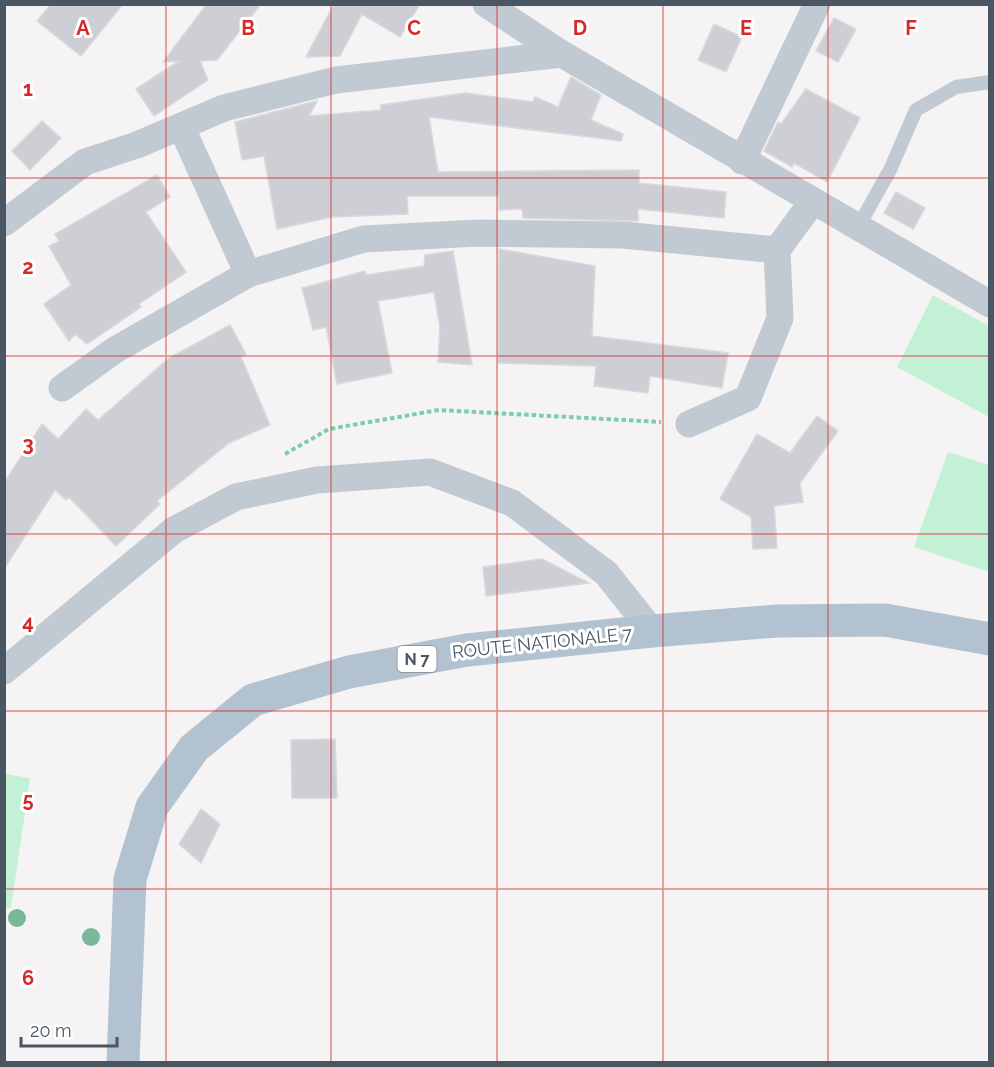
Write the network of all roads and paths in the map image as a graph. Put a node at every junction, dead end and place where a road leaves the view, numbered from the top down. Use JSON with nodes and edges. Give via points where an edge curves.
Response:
{"nodes":[{"id":1,"x":486,"y":4,"type":"edge"},
{"id":2,"x":817,"y":4,"type":"edge"},
{"id":3,"x":562,"y":54,"type":"junction"},
{"id":4,"x":990,"y":82,"type":"edge"},
{"id":5,"x":181,"y":126,"type":"junction"},
{"id":6,"x":742,"y":161,"type":"junction"},
{"id":7,"x":813,"y":201,"type":"junction"},
{"id":8,"x":4,"y":223,"type":"edge"},
{"id":9,"x":858,"y":227,"type":"junction"},
{"id":10,"x":777,"y":250,"type":"junction"},
{"id":11,"x":248,"y":274,"type":"junction"},
{"id":12,"x":990,"y":304,"type":"edge"},
{"id":13,"x":62,"y":388,"type":"dead end"},
{"id":14,"x":689,"y":424,"type":"joint"},
{"id":15,"x":282,"y":456,"type":"dead end"},
{"id":16,"x":652,"y":631,"type":"junction"},
{"id":17,"x":990,"y":639,"type":"edge"},
{"id":18,"x":4,"y":671,"type":"edge"},
{"id":19,"x":123,"y":1062,"type":"edge"}],
"edges":[{"from":1,"to":3,"type":"street"},
{"from":2,"to":6,"type":"street"},
{"from":3,"to":5,"type":"street","via":[[336,80],[224,108]]},
{"from":3,"to":6,"type":"street"},
{"from":4,"to":9,"type":"lane","via":[[956,87],[916,110],[890,170]]},
{"from":5,"to":8,"type":"street","via":[[85,162]]},
{"from":5,"to":11,"type":"street"},
{"from":6,"to":7,"type":"street"},
{"from":7,"to":9,"type":"street"},
{"from":7,"to":10,"type":"street"},
{"from":9,"to":12,"type":"street"},
{"from":10,"to":11,"type":"street","via":[[623,235],[478,233],[364,239]]},
{"from":10,"to":14,"type":"street","via":[[780,318],[748,398]]},
{"from":11,"to":13,"type":"street","via":[[115,350]]},
{"from":14,"to":15,"type":"path","via":[[439,410],[329,429]]},
{"from":16,"to":17,"type":"main road","name":"ROUTE NATIONALE 7","number":"N 7","via":[[777,621],[885,620]]},
{"from":16,"to":18,"type":"street","via":[[606,573],[512,503],[430,472],[317,480],[236,497],[174,530]]},
{"from":16,"to":19,"type":"main road","name":"ROUTE NATIONALE 7","number":"N 7","via":[[467,650],[349,672],[253,700],[194,748],[152,807],[130,879]]}]}
